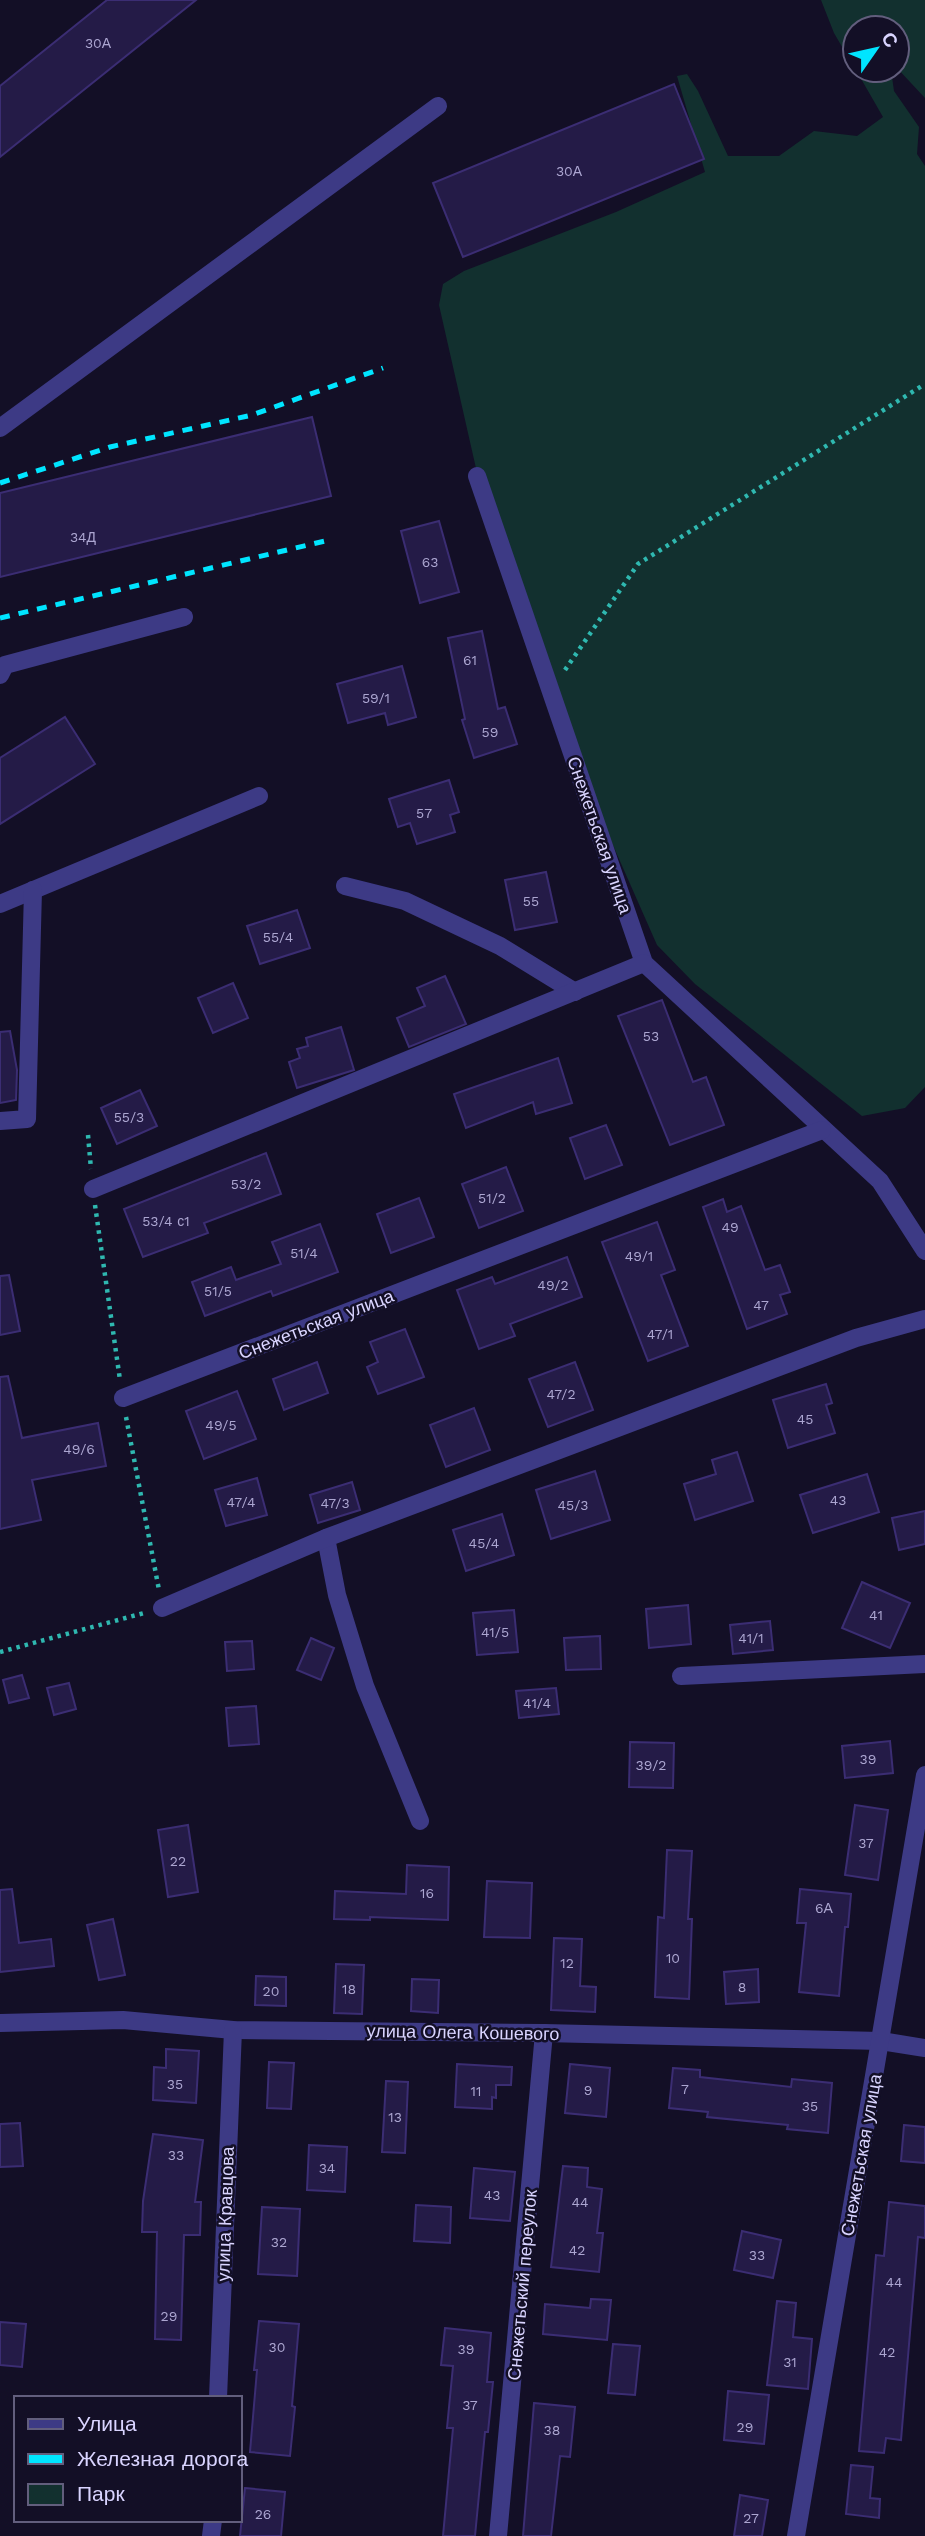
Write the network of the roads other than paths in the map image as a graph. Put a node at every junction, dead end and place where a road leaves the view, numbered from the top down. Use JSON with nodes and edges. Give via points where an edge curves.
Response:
{"nodes":[{"id":1,"x":438,"y":106,"type":"dead end"},
{"id":2,"x":0,"y":428,"type":"edge"},
{"id":3,"x":477,"y":477,"type":"dead end"},
{"id":4,"x":184,"y":617,"type":"dead end"},
{"id":5,"x":0,"y":675,"type":"edge"},
{"id":6,"x":259,"y":796,"type":"dead end"},
{"id":7,"x":345,"y":886,"type":"dead end"},
{"id":8,"x":33,"y":890,"type":"junction"},
{"id":9,"x":0,"y":904,"type":"edge"},
{"id":10,"x":644,"y":963,"type":"junction"},
{"id":11,"x":575,"y":992,"type":"junction"},
{"id":12,"x":0,"y":1121,"type":"edge"},
{"id":13,"x":822,"y":1130,"type":"junction"},
{"id":14,"x":93,"y":1189,"type":"road end"},
{"id":15,"x":925,"y":1251,"type":"edge"},
{"id":16,"x":925,"y":1319,"type":"edge"},
{"id":17,"x":123,"y":1398,"type":"road end"},
{"id":18,"x":326,"y":1538,"type":"junction"},
{"id":19,"x":162,"y":1608,"type":"road end"},
{"id":20,"x":925,"y":1664,"type":"edge"},
{"id":21,"x":681,"y":1676,"type":"dead end"},
{"id":22,"x":925,"y":1775,"type":"edge"},
{"id":23,"x":420,"y":1821,"type":"dead end"},
{"id":24,"x":0,"y":2023,"type":"edge"},
{"id":25,"x":233,"y":2030,"type":"junction"},
{"id":26,"x":544,"y":2033,"type":"junction"},
{"id":27,"x":881,"y":2041,"type":"junction"},
{"id":28,"x":925,"y":2048,"type":"edge"},
{"id":29,"x":218,"y":2396,"type":"edge"},
{"id":30,"x":498,"y":2536,"type":"edge"},
{"id":31,"x":796,"y":2536,"type":"edge"}],
"edges":[{"from":1,"to":2,"type":"street"},
{"from":3,"to":10,"type":"street","name":"Снежетьская улица"},
{"from":4,"to":5,"type":"street","via":[[5,665]]},
{"from":6,"to":8,"type":"street"},
{"from":7,"to":11,"type":"street","via":[[405,901],[500,946]]},
{"from":8,"to":9,"type":"street"},
{"from":8,"to":12,"type":"street","via":[[27,1119]]},
{"from":10,"to":11,"type":"street"},
{"from":10,"to":13,"type":"street","name":"Снежетьская улица"},
{"from":11,"to":14,"type":"street"},
{"from":13,"to":15,"type":"street","name":"Снежетьская улица","via":[[880,1181]]},
{"from":13,"to":17,"type":"street","name":"Снежетьская улица"},
{"from":16,"to":18,"type":"street","via":[[856,1338]]},
{"from":18,"to":19,"type":"street"},
{"from":18,"to":23,"type":"street","via":[[337,1595],[365,1686]]},
{"from":20,"to":21,"type":"street"},
{"from":22,"to":27,"type":"street","name":"Снежетьская улица"},
{"from":24,"to":25,"type":"street","name":"улица Олега Кошевого","via":[[123,2020]]},
{"from":25,"to":26,"type":"street","name":"улица Олега Кошевого"},
{"from":25,"to":29,"type":"street","name":"улица Кравцова"},
{"from":26,"to":27,"type":"street","name":"улица Олега Кошевого"},
{"from":26,"to":30,"type":"street","name":"Снежетьский переулок"},
{"from":27,"to":28,"type":"street","name":"улица Олега Кошевого"},
{"from":27,"to":31,"type":"street","name":"Снежетьская улица"}]}
